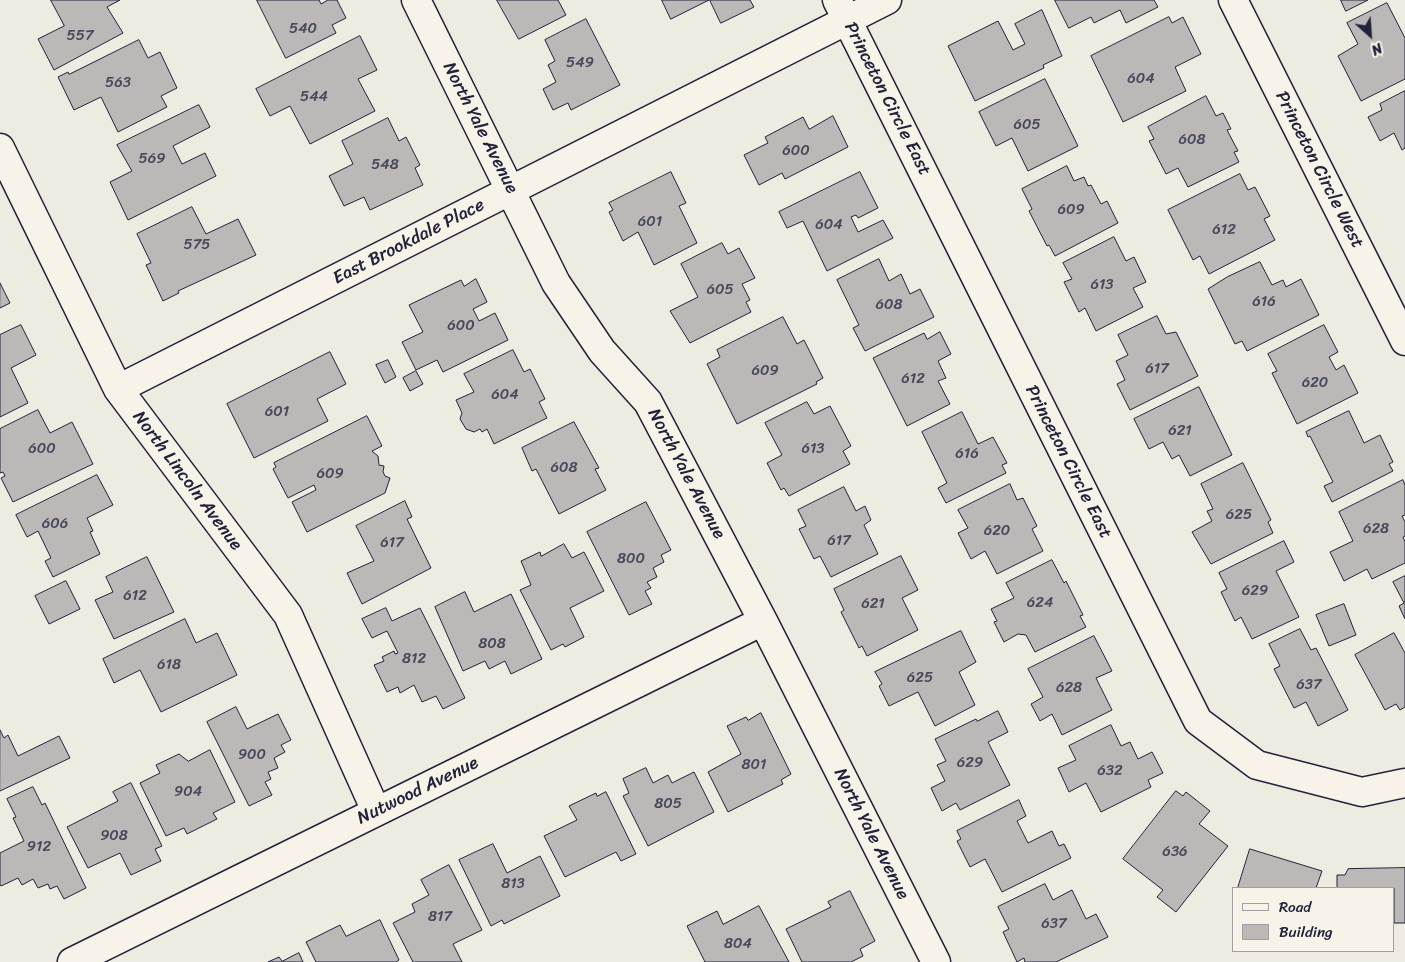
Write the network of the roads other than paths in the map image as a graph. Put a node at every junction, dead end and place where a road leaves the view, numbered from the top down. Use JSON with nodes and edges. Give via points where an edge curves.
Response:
{"nodes":[{"id":1,"x":416,"y":0,"type":"edge"},
{"id":2,"x":887,"y":0,"type":"edge"},
{"id":3,"x":1233,"y":0,"type":"edge"},
{"id":4,"x":842,"y":10,"type":"edge"},
{"id":5,"x":0,"y":148,"type":"edge"},
{"id":6,"x":511,"y":190,"type":"junction"},
{"id":7,"x":1405,"y":341,"type":"edge"},
{"id":8,"x":118,"y":389,"type":"junction"},
{"id":9,"x":763,"y":621,"type":"junction"},
{"id":10,"x":1405,"y":783,"type":"edge"},
{"id":11,"x":376,"y":811,"type":"junction"},
{"id":12,"x":72,"y":962,"type":"edge"},
{"id":13,"x":936,"y":962,"type":"edge"}],
"edges":[{"from":1,"to":6,"type":"street","name":"North Yale Avenue"},
{"from":2,"to":4,"type":"street","name":"East Brookdale Place"},
{"from":3,"to":7,"type":"street","name":"Princeton Circle West"},
{"from":4,"to":6,"type":"street","name":"East Brookdale Place"},
{"from":4,"to":10,"type":"street","name":"Princeton Circle East","via":[[1198,721],[1257,765],[1362,792]]},
{"from":5,"to":8,"type":"street","name":"North Lincoln Avenue"},
{"from":6,"to":8,"type":"street","name":"East Brookdale Place"},
{"from":6,"to":9,"type":"street","name":"North Yale Avenue","via":[[556,283],[602,350],[648,402]]},
{"from":8,"to":11,"type":"street","name":"North Lincoln Avenue","via":[[288,616]]},
{"from":9,"to":11,"type":"street","name":"Nutwood Avenue"},
{"from":9,"to":13,"type":"street","name":"North Yale Avenue"},
{"from":11,"to":12,"type":"street","name":"Nutwood Avenue"}]}
